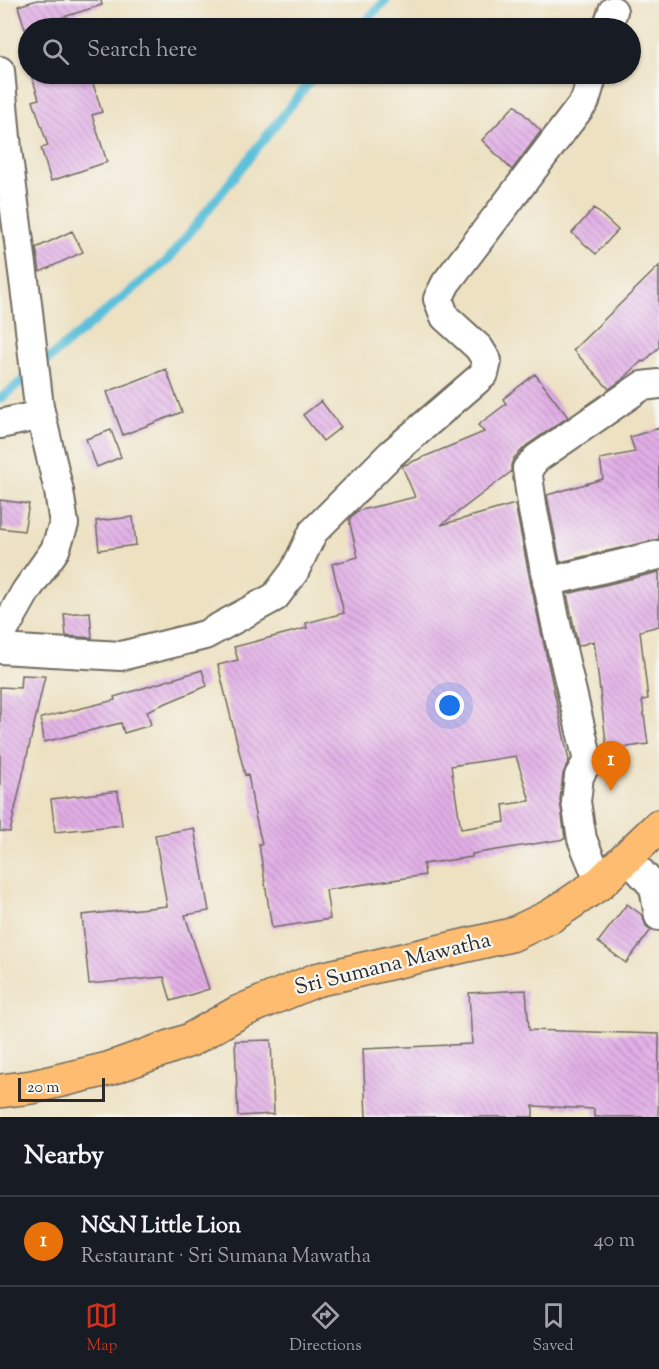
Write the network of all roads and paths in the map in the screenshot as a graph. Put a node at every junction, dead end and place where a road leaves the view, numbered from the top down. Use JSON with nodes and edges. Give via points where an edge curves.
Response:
{"nodes":[{"id":1,"x":0,"y":71,"type":"edge"},
{"id":2,"x":590,"y":84,"type":"edge"},
{"id":3,"x":659,"y":384,"type":"edge"},
{"id":4,"x":40,"y":411,"type":"junction"},
{"id":5,"x":0,"y":424,"type":"edge"},
{"id":6,"x":659,"y":555,"type":"edge"},
{"id":7,"x":547,"y":582,"type":"junction"},
{"id":8,"x":0,"y":637,"type":"edge"},
{"id":9,"x":0,"y":649,"type":"edge"},
{"id":10,"x":659,"y":826,"type":"edge"},
{"id":11,"x":627,"y":857,"type":"junction"},
{"id":12,"x":600,"y":883,"type":"junction"},
{"id":13,"x":659,"y":916,"type":"edge"},
{"id":14,"x":0,"y":1091,"type":"edge"}],
"edges":[{"from":1,"to":4,"type":"street"},
{"from":2,"to":9,"type":"street","via":[[585,101],[446,283],[438,299],[445,317],[479,348],[487,361],[484,374],[391,454],[313,532],[294,572],[275,597],[205,635],[121,656]]},
{"from":3,"to":7,"type":"street","via":[[642,386],[537,458],[527,470]]},
{"from":4,"to":5,"type":"street"},
{"from":4,"to":8,"type":"street","via":[[64,524],[55,550]]},
{"from":6,"to":7,"type":"street"},
{"from":7,"to":12,"type":"street","via":[[588,761],[579,776],[576,802],[582,839]]},
{"from":10,"to":11,"type":"main road","name":"Sri Sumana Mawatha"},
{"from":11,"to":12,"type":"main road","name":"Sri Sumana Mawatha"},
{"from":11,"to":13,"type":"street","via":[[654,887]]},
{"from":12,"to":14,"type":"main road","name":"Sri Sumana Mawatha","via":[[551,916],[511,935],[316,980],[239,1012],[190,1040],[129,1062],[32,1087]]}]}
